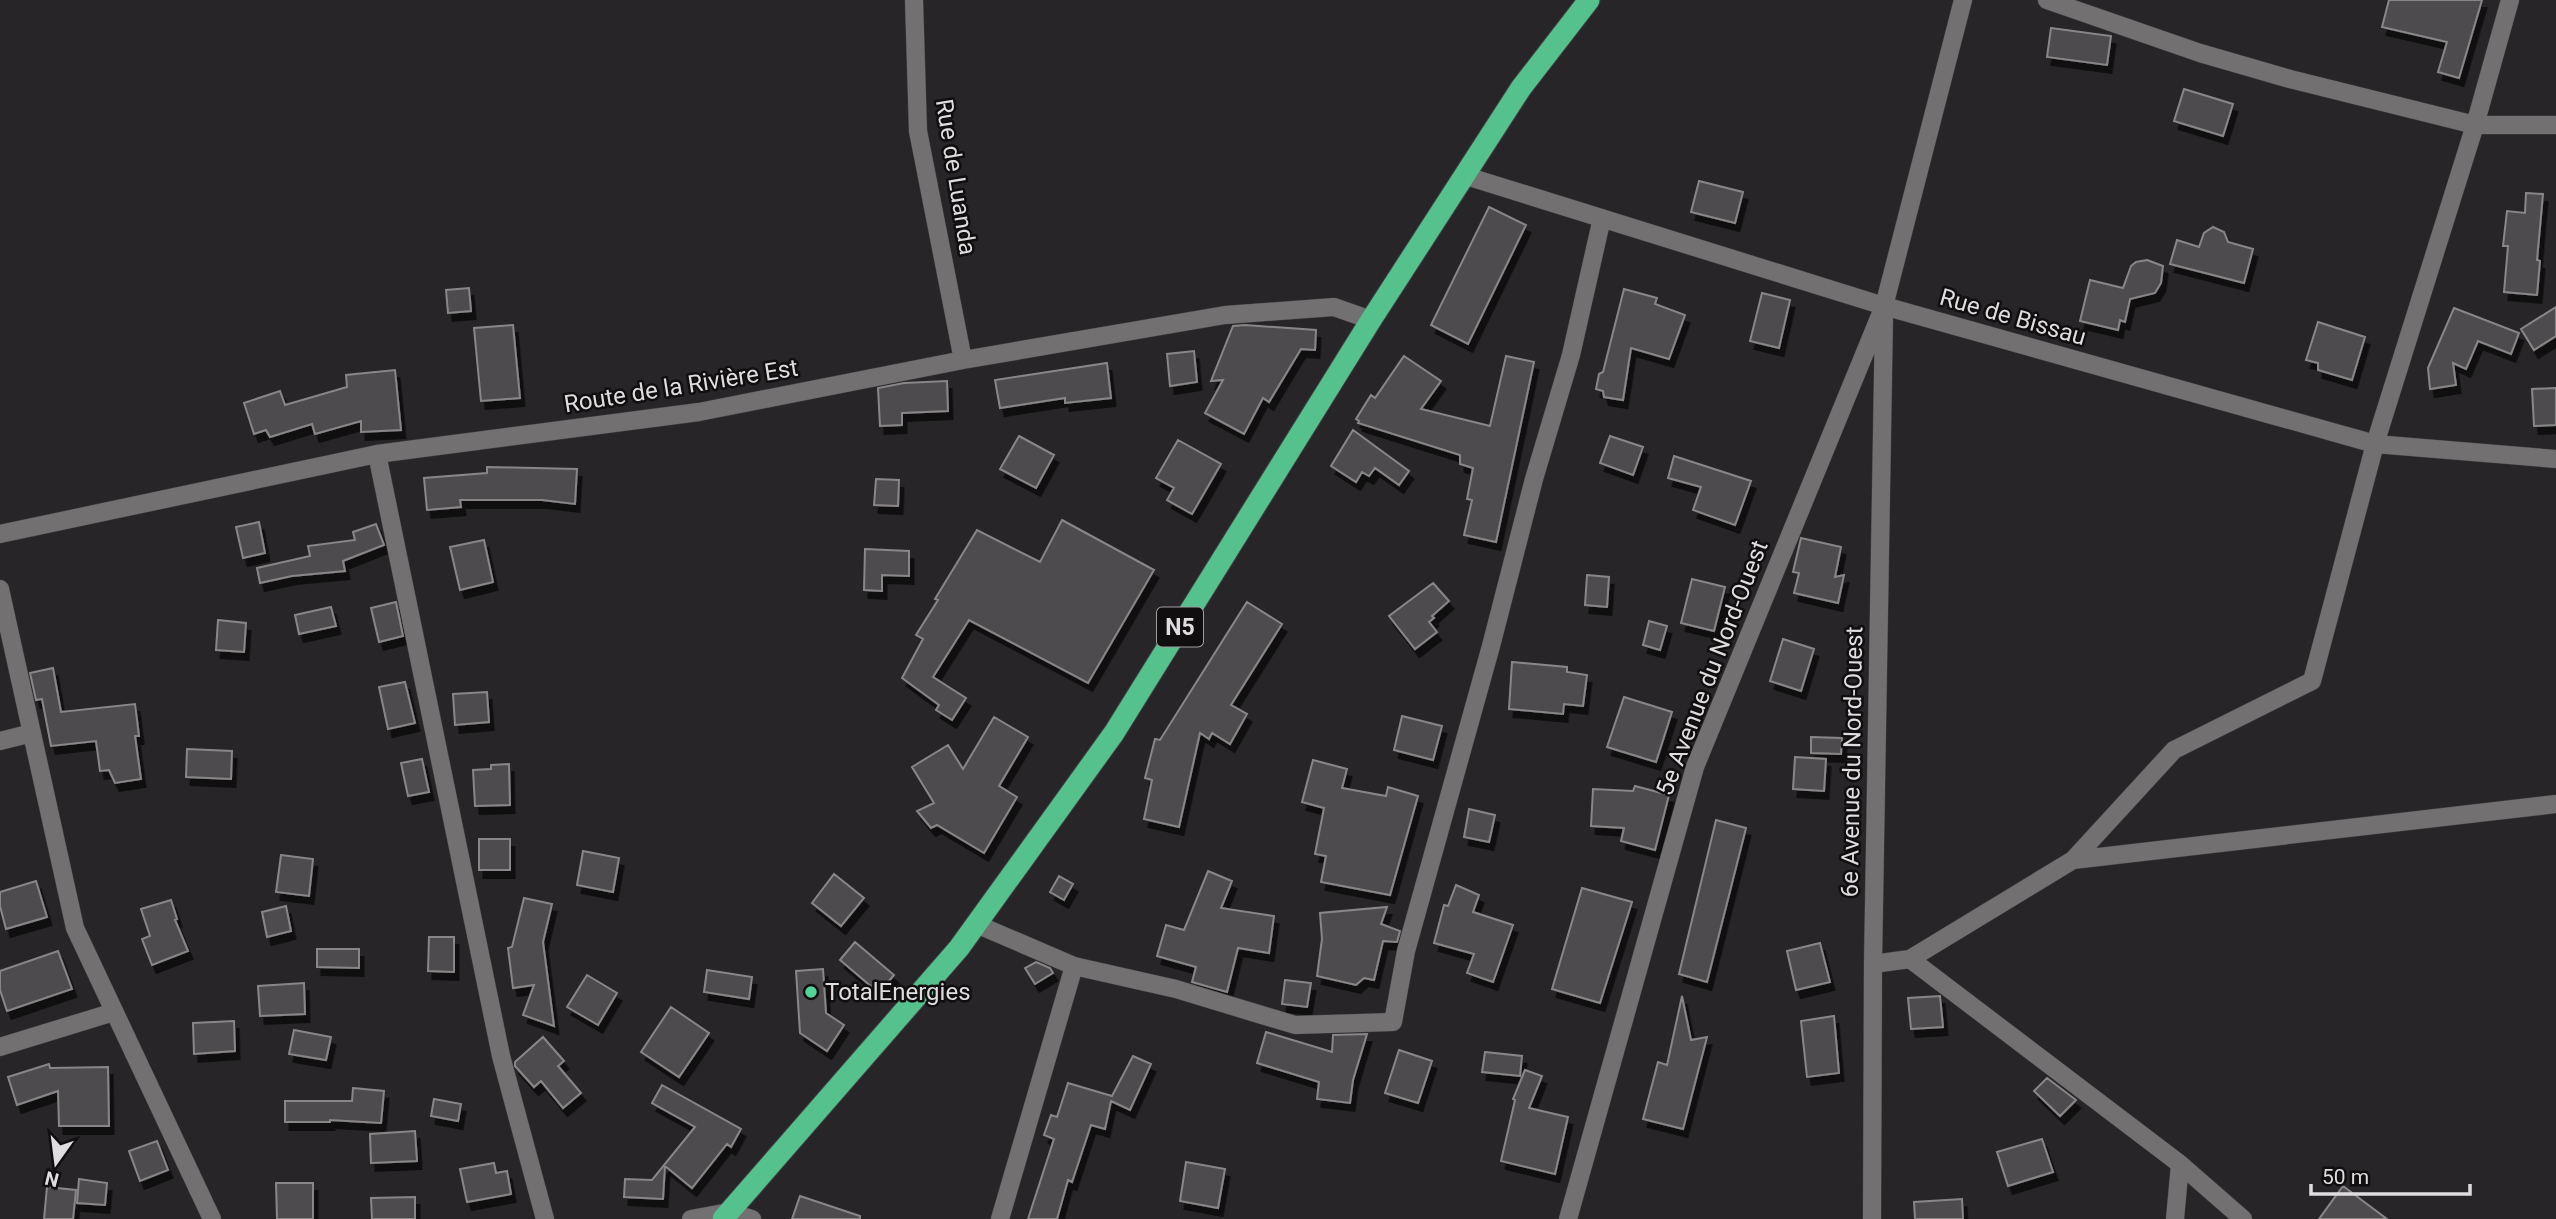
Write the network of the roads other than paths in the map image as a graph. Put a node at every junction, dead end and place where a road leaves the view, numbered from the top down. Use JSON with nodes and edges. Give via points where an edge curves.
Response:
{"nodes":[{"id":1,"x":915,"y":0,"type":"edge"},
{"id":2,"x":1590,"y":0,"type":"edge"},
{"id":3,"x":1963,"y":0,"type":"edge"},
{"id":4,"x":2047,"y":0,"type":"edge"},
{"id":5,"x":2510,"y":0,"type":"edge"},
{"id":6,"x":2475,"y":125,"type":"junction"},
{"id":7,"x":2556,"y":125,"type":"edge"},
{"id":8,"x":1466,"y":176,"type":"junction"},
{"id":9,"x":1602,"y":218,"type":"junction"},
{"id":10,"x":1884,"y":306,"type":"junction"},
{"id":11,"x":1371,"y":320,"type":"junction"},
{"id":12,"x":963,"y":360,"type":"junction"},
{"id":13,"x":2375,"y":444,"type":"junction"},
{"id":14,"x":377,"y":454,"type":"junction"},
{"id":15,"x":2556,"y":459,"type":"edge"},
{"id":16,"x":0,"y":534,"type":"edge"},
{"id":17,"x":0,"y":589,"type":"edge"},
{"id":18,"x":32,"y":733,"type":"junction"},
{"id":19,"x":0,"y":741,"type":"edge"},
{"id":20,"x":2556,"y":804,"type":"edge"},
{"id":21,"x":2073,"y":860,"type":"junction"},
{"id":22,"x":976,"y":924,"type":"junction"},
{"id":23,"x":1910,"y":959,"type":"junction"},
{"id":24,"x":1873,"y":964,"type":"junction"},
{"id":25,"x":1074,"y":966,"type":"junction"},
{"id":26,"x":114,"y":1012,"type":"junction"},
{"id":27,"x":0,"y":1047,"type":"edge"},
{"id":28,"x":2179,"y":1164,"type":"junction"},
{"id":29,"x":726,"y":1215,"type":"edge"},
{"id":30,"x":212,"y":1219,"type":"edge"},
{"id":31,"x":545,"y":1219,"type":"edge"},
{"id":32,"x":691,"y":1219,"type":"edge"},
{"id":33,"x":752,"y":1219,"type":"edge"},
{"id":34,"x":1000,"y":1219,"type":"edge"},
{"id":35,"x":1568,"y":1219,"type":"edge"},
{"id":36,"x":1872,"y":1219,"type":"edge"},
{"id":37,"x":2175,"y":1219,"type":"edge"},
{"id":38,"x":2243,"y":1219,"type":"edge"}],
"edges":[{"from":1,"to":12,"type":"street","name":"Rue de Luanda","via":[[918,131]]},
{"from":2,"to":8,"type":"highway","number":"N5","via":[[1521,88]]},
{"from":3,"to":10,"type":"street"},
{"from":4,"to":6,"type":"street","via":[[2200,53]]},
{"from":5,"to":6,"type":"street"},
{"from":6,"to":7,"type":"street"},
{"from":6,"to":13,"type":"street"},
{"from":8,"to":9,"type":"street","name":"Rue de Bissau"},
{"from":8,"to":11,"type":"highway","number":"N5"},
{"from":9,"to":10,"type":"street","name":"Rue de Bissau"},
{"from":9,"to":25,"type":"street","via":[[1571,355],[1406,951],[1393,1023],[1295,1025],[1176,989]]},
{"from":10,"to":13,"type":"street","name":"Rue de Bissau"},
{"from":10,"to":24,"type":"street","name":"6e Avenue du Nord-Ouest"},
{"from":10,"to":35,"type":"street","name":"5e Avenue du Nord-Ouest","via":[[1695,767]]},
{"from":11,"to":12,"type":"street","name":"Route de la Rivière Est","via":[[1334,307],[1226,315]]},
{"from":11,"to":22,"type":"highway","number":"N5","via":[[1114,733]]},
{"from":12,"to":14,"type":"street","name":"Route de la Rivière Est","via":[[699,412]]},
{"from":13,"to":15,"type":"street","name":"Rue de Bissau"},
{"from":13,"to":21,"type":"street","via":[[2312,681],[2174,750]]},
{"from":14,"to":16,"type":"street","name":"Route de la Rivière Est"},
{"from":14,"to":31,"type":"street","via":[[501,1056]]},
{"from":17,"to":18,"type":"street"},
{"from":18,"to":19,"type":"street"},
{"from":18,"to":26,"type":"street","via":[[75,928]]},
{"from":20,"to":21,"type":"street"},
{"from":21,"to":23,"type":"street"},
{"from":22,"to":25,"type":"street"},
{"from":22,"to":29,"type":"highway","number":"N5"},
{"from":23,"to":24,"type":"street"},
{"from":23,"to":28,"type":"street"},
{"from":24,"to":36,"type":"street","name":"6e Avenue du Nord-Ouest"},
{"from":25,"to":34,"type":"street"},
{"from":26,"to":27,"type":"street"},
{"from":26,"to":30,"type":"street"},
{"from":28,"to":37,"type":"street"},
{"from":28,"to":38,"type":"street"},
{"from":29,"to":32,"type":"street"},
{"from":29,"to":33,"type":"street"}]}
